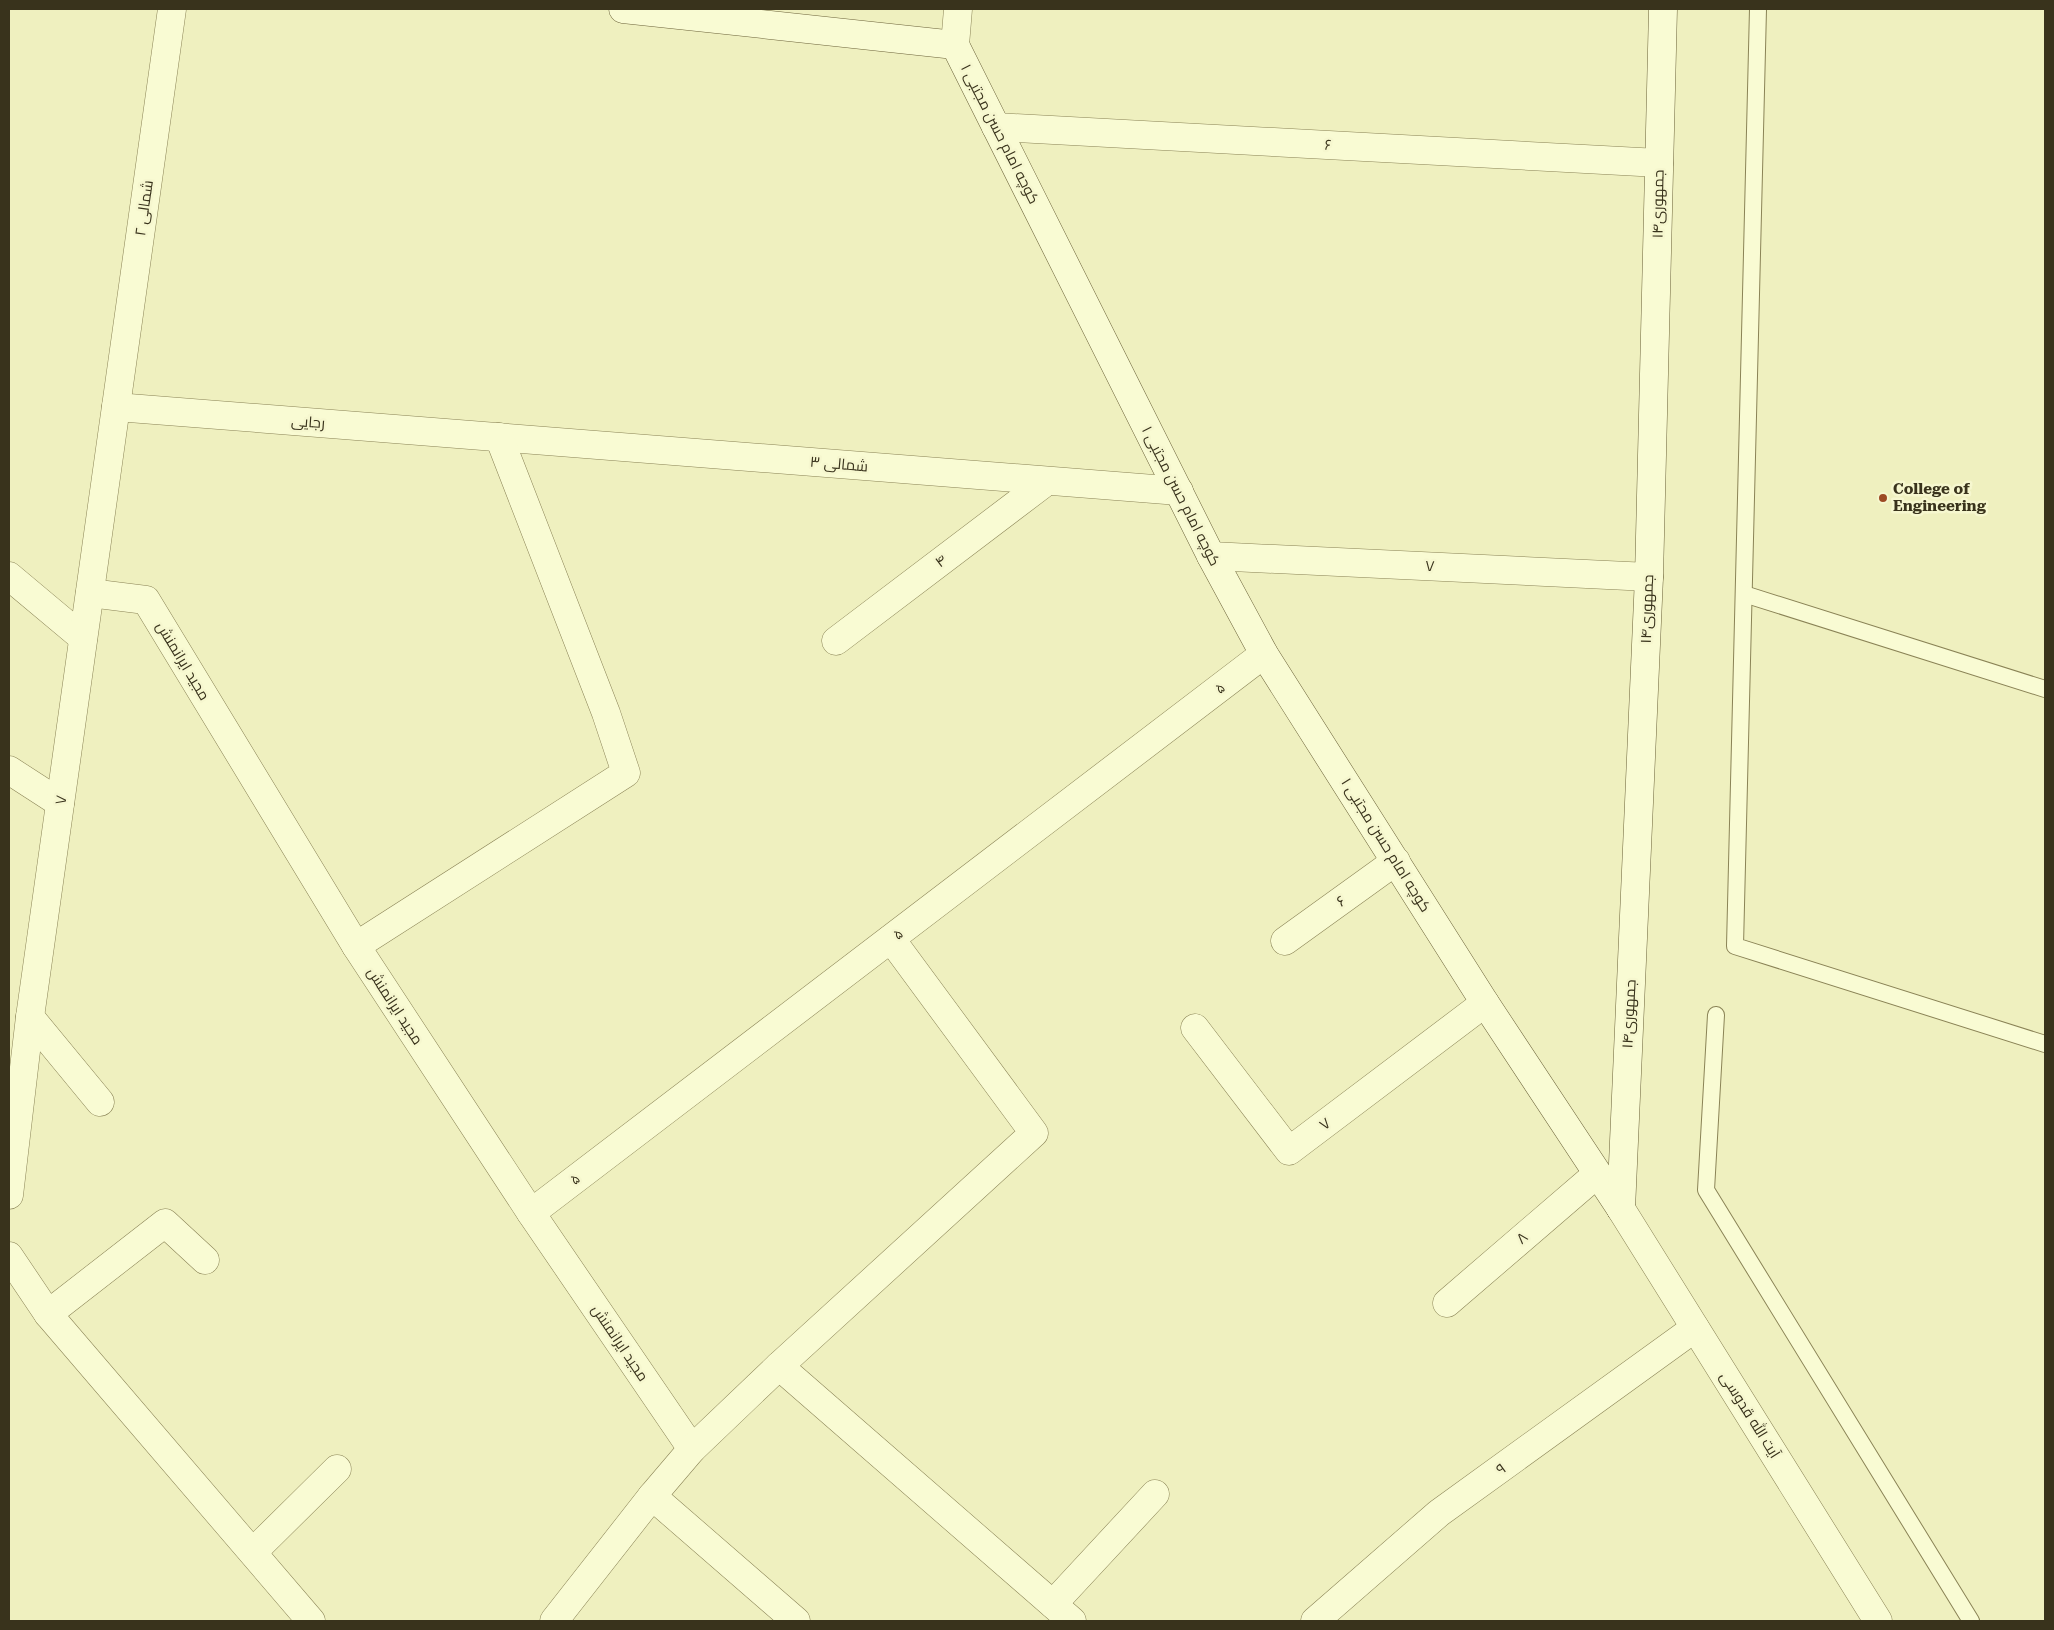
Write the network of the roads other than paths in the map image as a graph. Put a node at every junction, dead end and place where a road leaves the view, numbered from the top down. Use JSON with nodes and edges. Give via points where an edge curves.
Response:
{"nodes":[{"id":1,"x":172,"y":9,"type":"edge"},
{"id":2,"x":623,"y":9,"type":"edge"},
{"id":3,"x":958,"y":9,"type":"edge"},
{"id":4,"x":1663,"y":9,"type":"edge"},
{"id":5,"x":1758,"y":9,"type":"edge"},
{"id":6,"x":955,"y":45,"type":"junction"},
{"id":7,"x":996,"y":127,"type":"junction"},
{"id":8,"x":1659,"y":163,"type":"junction"},
{"id":9,"x":116,"y":406,"type":"junction"},
{"id":10,"x":499,"y":436,"type":"junction"},
{"id":11,"x":1047,"y":481,"type":"junction"},
{"id":12,"x":1179,"y":491,"type":"junction"},
{"id":13,"x":1211,"y":556,"type":"junction"},
{"id":14,"x":9,"y":576,"type":"edge"},
{"id":15,"x":1649,"y":577,"type":"junction"},
{"id":16,"x":90,"y":593,"type":"junction"},
{"id":17,"x":1744,"y":594,"type":"junction"},
{"id":18,"x":83,"y":638,"type":"junction"},
{"id":19,"x":836,"y":641,"type":"dead end"},
{"id":20,"x":1264,"y":654,"type":"junction"},
{"id":21,"x":2045,"y":689,"type":"edge"},
{"id":22,"x":9,"y":770,"type":"edge"},
{"id":23,"x":60,"y":803,"type":"junction"},
{"id":24,"x":1396,"y":861,"type":"junction"},
{"id":25,"x":891,"y":939,"type":"junction"},
{"id":26,"x":1285,"y":941,"type":"dead end"},
{"id":27,"x":356,"y":946,"type":"junction"},
{"id":28,"x":1485,"y":1003,"type":"junction"},
{"id":29,"x":1716,"y":1015,"type":"dead end"},
{"id":30,"x":30,"y":1017,"type":"junction"},
{"id":31,"x":1195,"y":1028,"type":"dead end"},
{"id":32,"x":2045,"y":1044,"type":"edge"},
{"id":33,"x":100,"y":1102,"type":"dead end"},
{"id":34,"x":1597,"y":1174,"type":"junction"},
{"id":35,"x":9,"y":1194,"type":"edge"},
{"id":36,"x":1621,"y":1209,"type":"junction"},
{"id":37,"x":531,"y":1213,"type":"junction"},
{"id":38,"x":9,"y":1256,"type":"edge"},
{"id":39,"x":205,"y":1260,"type":"dead end"},
{"id":40,"x":1447,"y":1303,"type":"dead end"},
{"id":41,"x":48,"y":1314,"type":"junction"},
{"id":42,"x":1695,"y":1328,"type":"junction"},
{"id":43,"x":779,"y":1366,"type":"junction"},
{"id":44,"x":692,"y":1449,"type":"junction"},
{"id":45,"x":337,"y":1469,"type":"dead end"},
{"id":46,"x":1155,"y":1494,"type":"dead end"},
{"id":47,"x":652,"y":1496,"type":"junction"},
{"id":48,"x":253,"y":1552,"type":"junction"},
{"id":49,"x":1062,"y":1613,"type":"edge"},
{"id":50,"x":305,"y":1619,"type":"edge"},
{"id":51,"x":554,"y":1621,"type":"edge"},
{"id":52,"x":796,"y":1621,"type":"edge"},
{"id":53,"x":1315,"y":1621,"type":"edge"},
{"id":54,"x":1878,"y":1621,"type":"edge"},
{"id":55,"x":1971,"y":1621,"type":"edge"}],
"edges":[{"from":1,"to":9,"type":"street","name":"۲ شمالی"},
{"from":2,"to":6,"type":"street","name":"کوچه امام حسن مجتبی ۱"},
{"from":3,"to":6,"type":"street"},
{"from":4,"to":8,"type":"street","name":"جمهوری۱۴"},
{"from":5,"to":17,"type":"lane"},
{"from":6,"to":7,"type":"street","name":"کوچه امام حسن مجتبی ۱"},
{"from":7,"to":8,"type":"street","name":"۶"},
{"from":7,"to":12,"type":"street","name":"کوچه امام حسن مجتبی ۱"},
{"from":8,"to":15,"type":"street","name":"جمهوری۱۴"},
{"from":9,"to":10,"type":"street","name":"رجایی"},
{"from":9,"to":16,"type":"street","name":"۷"},
{"from":10,"to":11,"type":"street","name":"۳ شمالی"},
{"from":10,"to":27,"type":"street","via":[[626,773]]},
{"from":11,"to":12,"type":"street","name":"۳ شمالی"},
{"from":11,"to":19,"type":"street","name":"۴"},
{"from":12,"to":13,"type":"street","name":"کوچه امام حسن مجتبی ۱"},
{"from":13,"to":15,"type":"street","name":"۷"},
{"from":13,"to":20,"type":"street","name":"کوچه امام حسن مجتبی ۱"},
{"from":14,"to":18,"type":"street"},
{"from":15,"to":36,"type":"street","name":"جمهوری۱۴"},
{"from":16,"to":18,"type":"street","name":"۷"},
{"from":16,"to":27,"type":"street","name":"مجید ایرانمنش","via":[[146,600]]},
{"from":17,"to":21,"type":"lane"},
{"from":17,"to":32,"type":"lane","via":[[1735,946]]},
{"from":18,"to":23,"type":"street","name":"۷"},
{"from":20,"to":24,"type":"street","name":"کوچه امام حسن مجتبی ۱"},
{"from":20,"to":25,"type":"street","name":"۵"},
{"from":22,"to":23,"type":"street"},
{"from":23,"to":30,"type":"street","name":"۷"},
{"from":24,"to":26,"type":"street","name":"۶"},
{"from":24,"to":28,"type":"street","name":"کوچه امام حسن مجتبی ۱"},
{"from":25,"to":37,"type":"street","name":"۵"},
{"from":25,"to":43,"type":"street","via":[[1034,1133]]},
{"from":27,"to":37,"type":"street","name":"مجید ایرانمنش"},
{"from":28,"to":31,"type":"street","name":"۷","via":[[1289,1151]]},
{"from":28,"to":34,"type":"street","name":"کوچه امام حسن مجتبی ۱"},
{"from":29,"to":55,"type":"lane","via":[[1706,1190]]},
{"from":30,"to":33,"type":"street"},
{"from":30,"to":35,"type":"street","name":"۷"},
{"from":34,"to":36,"type":"street","name":"کوچه امام حسن مجتبی ۱"},
{"from":34,"to":40,"type":"street","name":"۸"},
{"from":36,"to":42,"type":"street","name":"آیت الله قدوسی"},
{"from":37,"to":44,"type":"street","name":"مجید ایرانمنش"},
{"from":38,"to":41,"type":"street"},
{"from":39,"to":41,"type":"street","via":[[165,1223]]},
{"from":41,"to":48,"type":"street"},
{"from":42,"to":53,"type":"street","name":"۹","via":[[1439,1513]]},
{"from":42,"to":54,"type":"street","name":"آیت الله قدوسی"},
{"from":43,"to":44,"type":"street"},
{"from":43,"to":49,"type":"street"},
{"from":44,"to":47,"type":"street"},
{"from":45,"to":48,"type":"street"},
{"from":46,"to":49,"type":"street"},
{"from":47,"to":51,"type":"street"},
{"from":47,"to":52,"type":"street"},
{"from":48,"to":50,"type":"street"}]}
